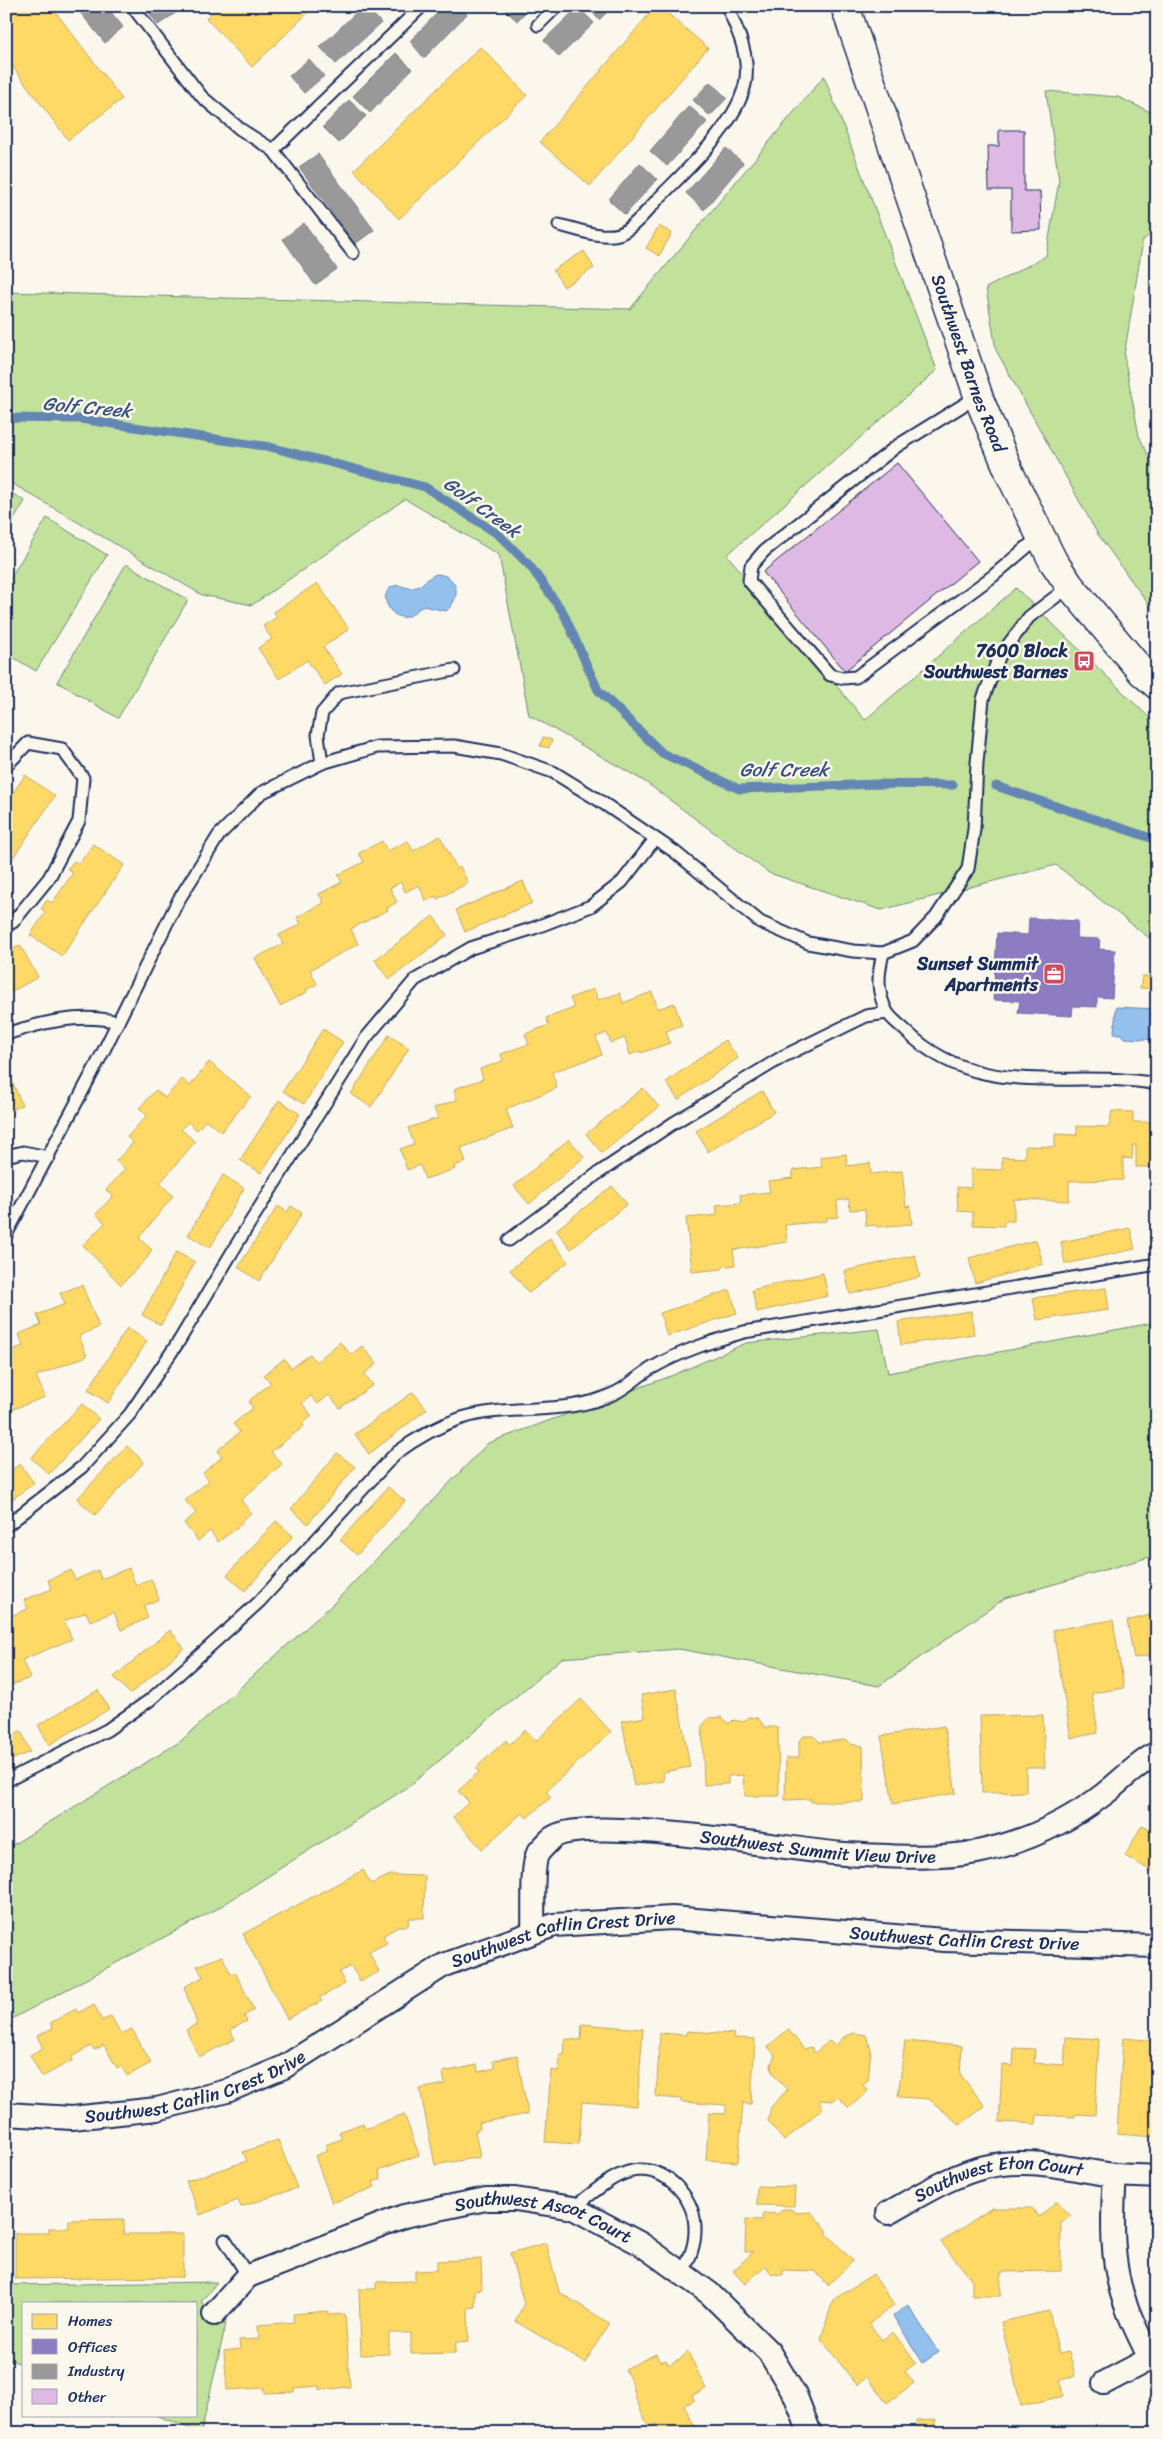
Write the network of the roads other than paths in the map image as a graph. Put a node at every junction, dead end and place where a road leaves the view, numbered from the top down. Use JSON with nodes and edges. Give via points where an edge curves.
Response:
{"nodes":[{"id":1,"x":132,"y":6,"type":"edge"},
{"id":2,"x":422,"y":6,"type":"edge"},
{"id":3,"x":557,"y":6,"type":"edge"},
{"id":4,"x":727,"y":6,"type":"edge"},
{"id":5,"x":846,"y":6,"type":"edge"},
{"id":6,"x":538,"y":25,"type":"dead end"},
{"id":7,"x":273,"y":150,"type":"junction"},
{"id":8,"x":559,"y":225,"type":"dead end"},
{"id":9,"x":352,"y":253,"type":"dead end"},
{"id":10,"x":978,"y":396,"type":"junction"},
{"id":11,"x":1042,"y":535,"type":"junction"},
{"id":12,"x":1070,"y":586,"type":"junction"},
{"id":13,"x":454,"y":670,"type":"dead end"},
{"id":14,"x":1157,"y":685,"type":"edge"},
{"id":15,"x":322,"y":763,"type":"junction"},
{"id":16,"x":6,"y":766,"type":"edge"},
{"id":17,"x":655,"y":839,"type":"junction"},
{"id":18,"x":6,"y":926,"type":"edge"},
{"id":19,"x":883,"y":953,"type":"junction"},
{"id":20,"x":887,"y":1012,"type":"junction"},
{"id":21,"x":118,"y":1022,"type":"junction"},
{"id":22,"x":6,"y":1034,"type":"edge"},
{"id":23,"x":1157,"y":1084,"type":"edge"},
{"id":24,"x":6,"y":1156,"type":"edge"},
{"id":25,"x":49,"y":1157,"type":"junction"},
{"id":26,"x":6,"y":1235,"type":"edge"},
{"id":27,"x":509,"y":1240,"type":"dead end"},
{"id":28,"x":1157,"y":1264,"type":"edge"},
{"id":29,"x":6,"y":1526,"type":"edge"},
{"id":30,"x":1157,"y":1753,"type":"edge"},
{"id":31,"x":6,"y":1781,"type":"edge"},
{"id":32,"x":533,"y":1932,"type":"junction"},
{"id":33,"x":1157,"y":1946,"type":"edge"},
{"id":34,"x":6,"y":2114,"type":"edge"},
{"id":35,"x":1114,"y":2175,"type":"junction"},
{"id":36,"x":1157,"y":2177,"type":"edge"},
{"id":37,"x":573,"y":2208,"type":"junction"},
{"id":38,"x":888,"y":2213,"type":"dead end"},
{"id":39,"x":225,"y":2240,"type":"dead end"},
{"id":40,"x":682,"y":2275,"type":"junction"},
{"id":41,"x":248,"y":2276,"type":"junction"},
{"id":42,"x":214,"y":2314,"type":"dead end"},
{"id":43,"x":1153,"y":2356,"type":"edge"},
{"id":44,"x":1104,"y":2383,"type":"dead end"},
{"id":45,"x":810,"y":2433,"type":"edge"}],
"edges":[{"from":1,"to":7,"type":"lane","via":[[202,97],[240,129]]},
{"from":2,"to":7,"type":"lane"},
{"from":3,"to":6,"type":"lane"},
{"from":4,"to":8,"type":"lane","via":[[738,32],[746,78],[743,94],[711,144],[620,234],[600,235]]},
{"from":5,"to":10,"type":"main road","name":"Southwest Barnes Road"},
{"from":7,"to":9,"type":"lane"},
{"from":10,"to":11,"type":"main road","name":"Southwest Barnes Road","via":[[1011,476]]},
{"from":10,"to":11,"type":"lane","via":[[897,446],[764,551],[751,566],[749,581],[830,675],[856,677],[993,576]]},
{"from":11,"to":12,"type":"main road","name":"Southwest Barnes Road","via":[[1053,561]]},
{"from":12,"to":14,"type":"main road","name":"Southwest Barnes Road","via":[[1142,672]]},
{"from":12,"to":19,"type":"lane","via":[[1029,617],[999,657],[983,699],[968,869],[936,917],[913,941]]},
{"from":13,"to":15,"type":"lane","via":[[339,693],[322,713],[318,735]]},
{"from":15,"to":17,"type":"lane","via":[[377,747],[454,746],[501,754],[553,772]]},
{"from":15,"to":21,"type":"lane","via":[[261,793],[219,835],[178,901]]},
{"from":16,"to":18,"type":"lane","via":[[28,743],[62,749],[83,778],[79,822],[49,878],[13,922]]},
{"from":17,"to":19,"type":"lane","via":[[760,922],[808,943]]},
{"from":17,"to":29,"type":"lane","via":[[622,882],[591,906],[471,948],[415,980],[366,1038],[130,1414],[82,1467]]},
{"from":19,"to":20,"type":"lane","via":[[877,978]]},
{"from":20,"to":23,"type":"lane","via":[[916,1040],[946,1059],[990,1076],[1042,1081]]},
{"from":20,"to":27,"type":"lane","via":[[866,1016],[784,1056],[596,1174]]},
{"from":21,"to":22,"type":"lane","via":[[96,1017],[70,1018]]},
{"from":21,"to":25,"type":"lane"},
{"from":24,"to":25,"type":"lane","via":[[23,1152]]},
{"from":25,"to":26,"type":"lane"},
{"from":28,"to":31,"type":"lane","via":[[744,1332],[684,1352],[652,1368],[615,1393],[595,1400],[555,1408],[462,1418],[417,1438],[395,1454],[259,1602],[150,1700],[107,1730]]},
{"from":30,"to":32,"type":"street","name":"Southwest Summit View Drive","via":[[1063,1822],[1028,1838],[977,1852],[928,1857],[844,1854],[664,1832],[572,1830],[552,1838],[537,1855]]},
{"from":32,"to":33,"type":"street","name":"Southwest Catlin Crest Drive","via":[[554,1925],[672,1918],[944,1940]]},
{"from":32,"to":34,"type":"street","name":"Southwest Catlin Crest Drive","via":[[444,1965],[284,2066],[227,2091],[157,2109],[72,2118]]},
{"from":35,"to":36,"type":"street","name":"Southwest Eton Court"},
{"from":35,"to":38,"type":"street","name":"Southwest Eton Court","via":[[1007,2163],[984,2167],[936,2186]]},
{"from":35,"to":43,"type":"street","name":"Southwest Eton Court","via":[[1118,2276],[1126,2307]]},
{"from":37,"to":40,"type":"street","name":"Southwest Ascot Court","via":[[641,2244]]},
{"from":37,"to":40,"type":"lane","via":[[605,2184],[639,2170],[672,2182],[690,2202],[694,2216],[692,2251]]},
{"from":37,"to":41,"type":"street","name":"Southwest Ascot Court","via":[[515,2199],[476,2201],[404,2216]]},
{"from":39,"to":41,"type":"lane"},
{"from":40,"to":45,"type":"street","name":"Southwest Ascot Court","via":[[709,2293],[769,2352],[796,2397]]},
{"from":41,"to":42,"type":"street","name":"Southwest Ascot Court"},
{"from":43,"to":44,"type":"street"}]}
